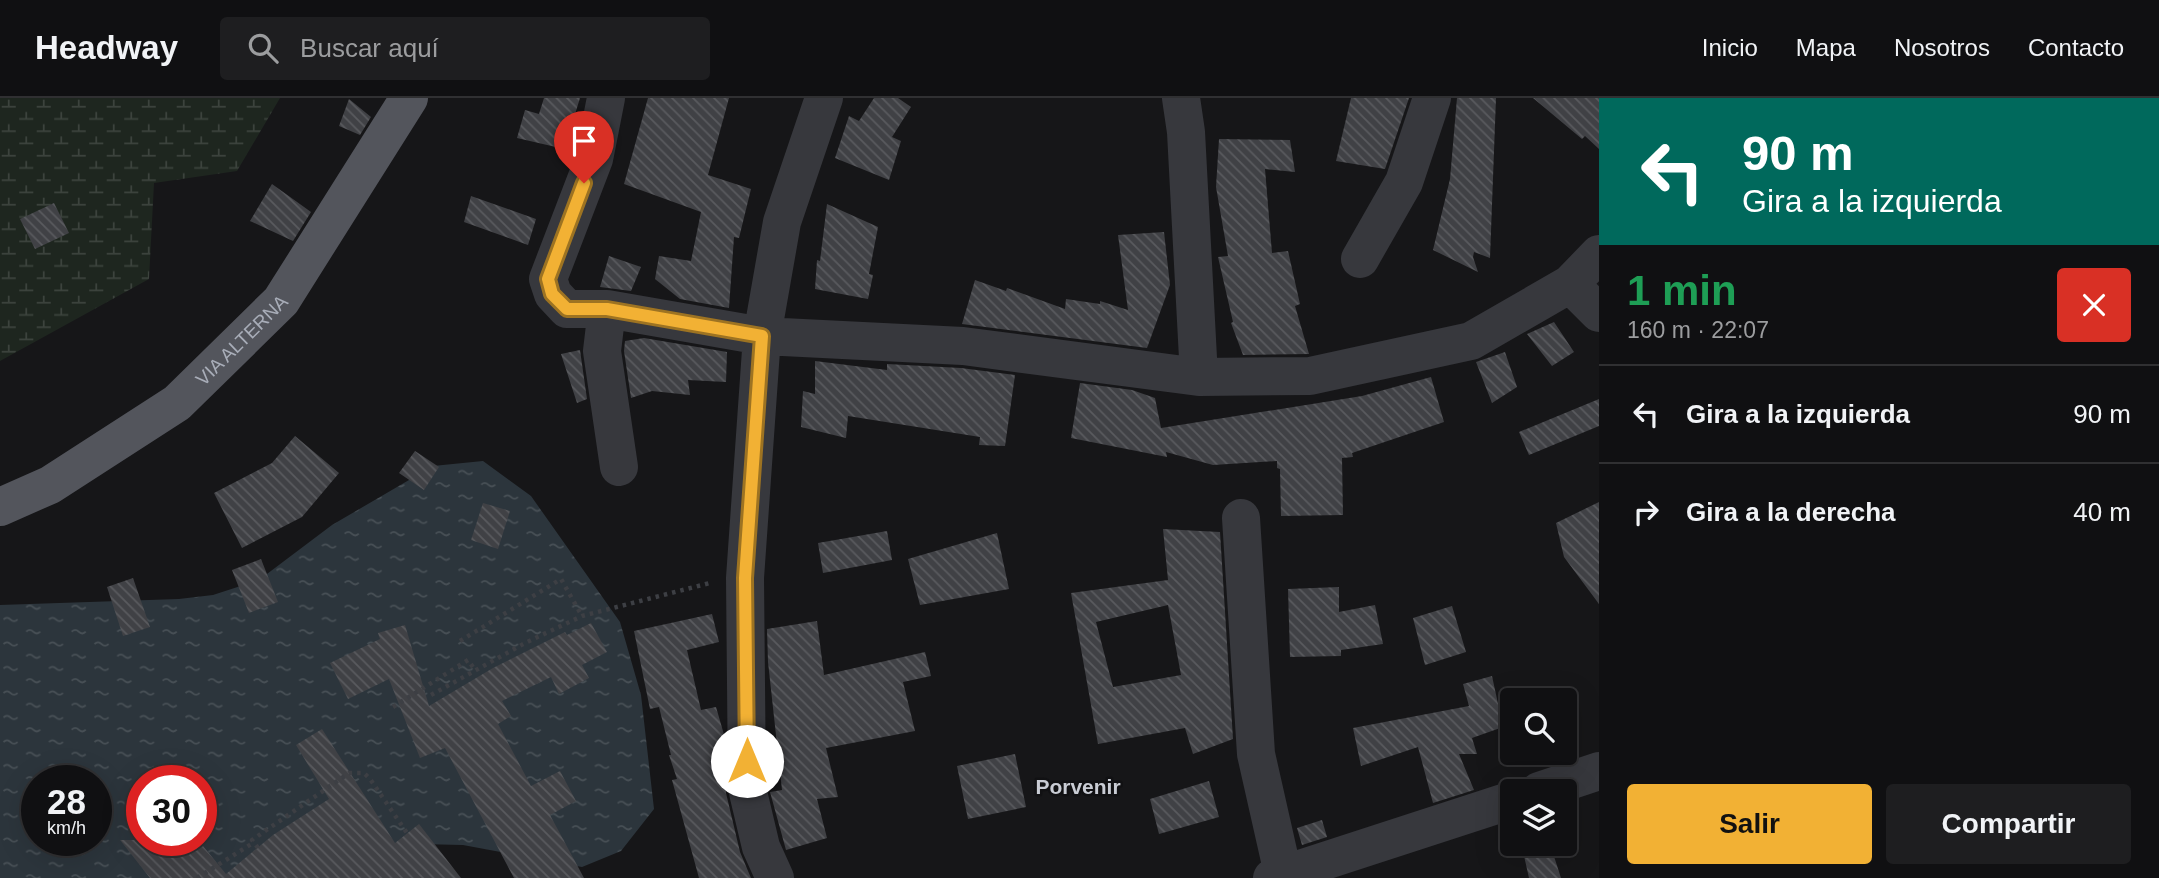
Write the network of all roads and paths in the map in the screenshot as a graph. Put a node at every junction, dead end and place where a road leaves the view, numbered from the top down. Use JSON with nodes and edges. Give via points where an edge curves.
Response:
{"nodes":[{"id":1,"x":409,"y":98,"type":"edge"},
{"id":2,"x":606,"y":98,"type":"edge"},
{"id":3,"x":824,"y":98,"type":"edge"},
{"id":4,"x":1181,"y":98,"type":"edge"},
{"id":5,"x":1432,"y":98,"type":"edge"},
{"id":6,"x":1599,"y":254,"type":"edge"},
{"id":7,"x":1360,"y":259,"type":"dead end"},
{"id":8,"x":1570,"y":284,"type":"junction"},
{"id":9,"x":607,"y":309,"type":"junction"},
{"id":10,"x":1599,"y":313,"type":"edge"},
{"id":11,"x":762,"y":336,"type":"junction"},
{"id":12,"x":1199,"y":377,"type":"junction"},
{"id":13,"x":619,"y":467,"type":"dead end"},
{"id":14,"x":0,"y":507,"type":"edge"},
{"id":15,"x":1241,"y":518,"type":"dead end"},
{"id":16,"x":715,"y":581,"type":"dead end"},
{"id":17,"x":593,"y":614,"type":"junction"},
{"id":18,"x":582,"y":616,"type":"junction"},
{"id":19,"x":591,"y":623,"type":"dead end"},
{"id":20,"x":460,"y":642,"type":"dead end"},
{"id":21,"x":475,"y":670,"type":"junction"},
{"id":22,"x":431,"y":695,"type":"dead end"},
{"id":23,"x":393,"y":707,"type":"dead end"},
{"id":24,"x":1599,"y":771,"type":"edge"},
{"id":25,"x":1575,"y":779,"type":"edge"},
{"id":26,"x":1500,"y":804,"type":"edge"},
{"id":27,"x":407,"y":834,"type":"dead end"},
{"id":28,"x":253,"y":843,"type":"junction"},
{"id":29,"x":257,"y":848,"type":"dead end"},
{"id":30,"x":1279,"y":877,"type":"edge"},
{"id":31,"x":197,"y":878,"type":"edge"},
{"id":32,"x":775,"y":878,"type":"edge"}],
"edges":[{"from":1,"to":14,"type":"main road","name":"VIA ALTERNA","via":[[281,301],[177,403],[50,485]]},
{"from":2,"to":9,"type":"street","via":[[594,159],[548,279],[552,294],[567,309]]},
{"from":3,"to":11,"type":"street","via":[[782,222]]},
{"from":4,"to":12,"type":"street"},
{"from":5,"to":7,"type":"street","via":[[1404,182]]},
{"from":6,"to":8,"type":"street"},
{"from":8,"to":10,"type":"street"},
{"from":8,"to":12,"type":"street","via":[[1471,341],[1310,376]]},
{"from":9,"to":11,"type":"street"},
{"from":9,"to":13,"type":"street","via":[[602,351]]},
{"from":11,"to":12,"type":"street","via":[[963,346]]},
{"from":11,"to":32,"type":"street","via":[[745,578],[747,788],[761,847]]},
{"from":15,"to":30,"type":"street","via":[[1256,754]]},
{"from":16,"to":17,"type":"path"},
{"from":17,"to":18,"type":"path"},
{"from":17,"to":19,"type":"path"},
{"from":18,"to":20,"type":"path","via":[[561,579]]},
{"from":18,"to":21,"type":"path"},
{"from":21,"to":22,"type":"path"},
{"from":21,"to":23,"type":"path","via":[[468,660]]},
{"from":24,"to":25,"type":"street"},
{"from":26,"to":30,"type":"street"},
{"from":27,"to":28,"type":"path","via":[[370,779],[363,773],[349,773],[262,832]]},
{"from":28,"to":29,"type":"path"},
{"from":28,"to":31,"type":"path"}]}
